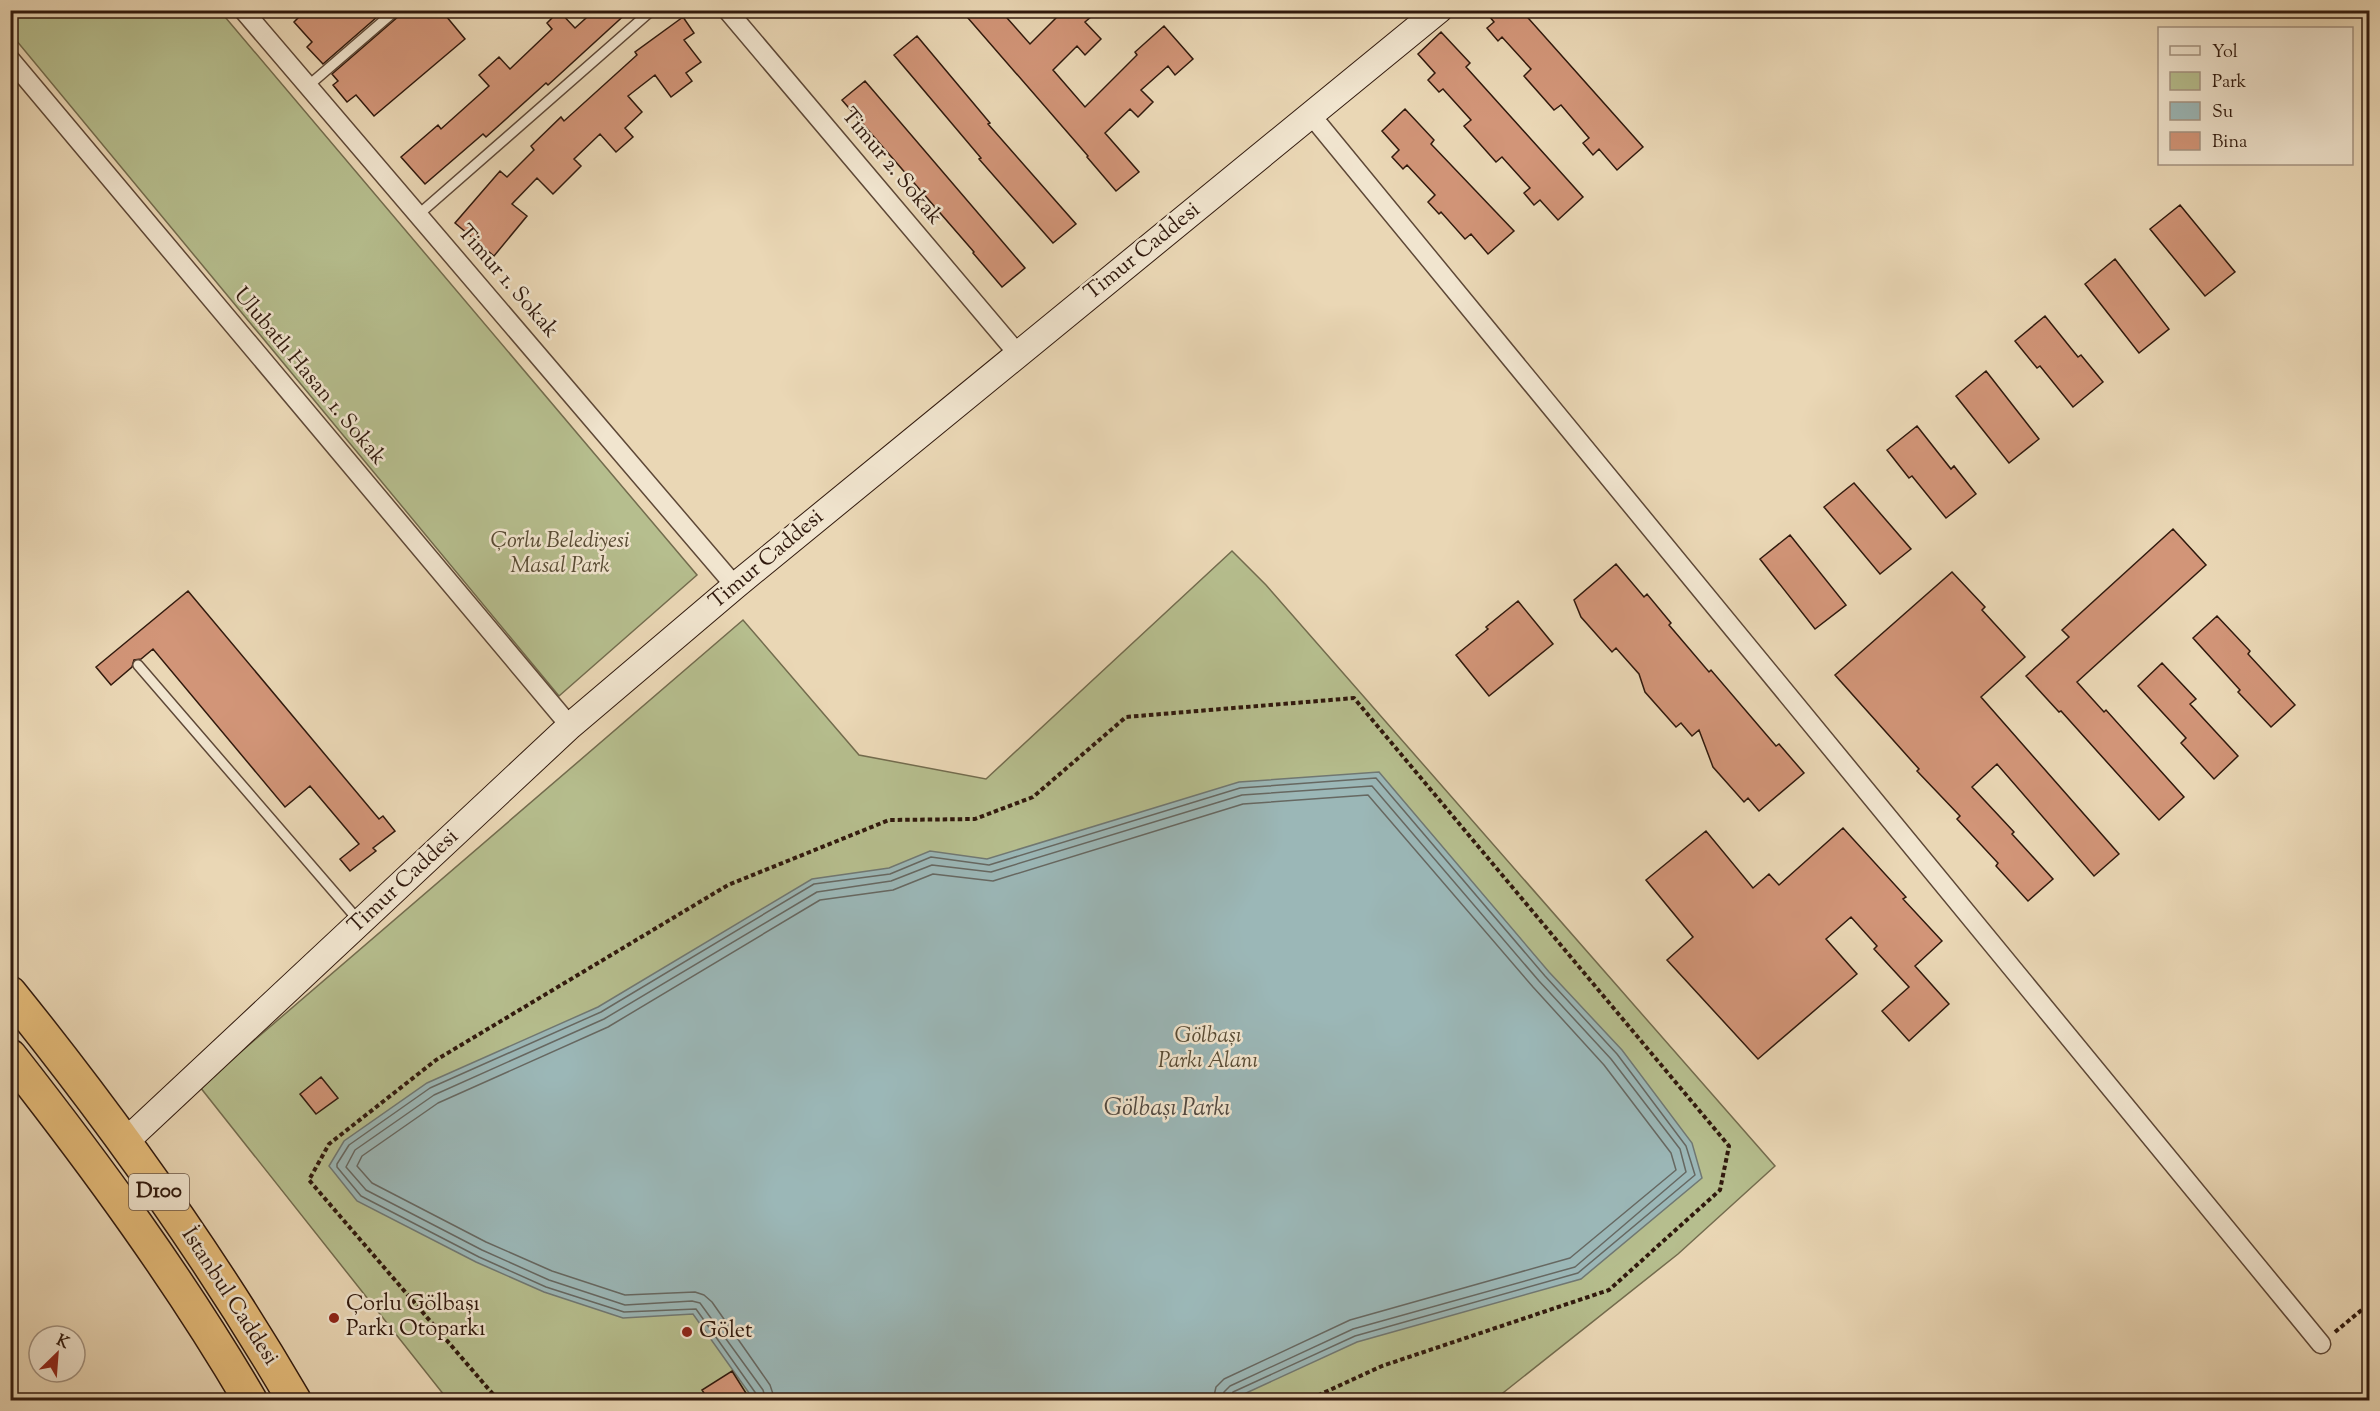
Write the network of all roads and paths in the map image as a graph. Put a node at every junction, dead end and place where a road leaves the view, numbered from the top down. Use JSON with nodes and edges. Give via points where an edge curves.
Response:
{"nodes":[{"id":1,"x":243,"y":10,"type":"edge"},
{"id":2,"x":396,"y":10,"type":"edge"},
{"id":3,"x":652,"y":10,"type":"edge"},
{"id":4,"x":727,"y":10,"type":"edge"},
{"id":5,"x":1439,"y":10,"type":"edge"},
{"id":6,"x":10,"y":59,"type":"edge"},
{"id":7,"x":308,"y":86,"type":"junction"},
{"id":8,"x":1311,"y":115,"type":"junction"},
{"id":9,"x":418,"y":215,"type":"junction"},
{"id":10,"x":1018,"y":354,"type":"junction"},
{"id":11,"x":735,"y":586,"type":"junction"},
{"id":12,"x":138,"y":665,"type":"dead end"},
{"id":13,"x":570,"y":726,"type":"junction"},
{"id":14,"x":360,"y":923,"type":"junction"},
{"id":15,"x":10,"y":993,"type":"edge"},
{"id":16,"x":10,"y":1056,"type":"edge"},
{"id":17,"x":125,"y":1142,"type":"junction"},
{"id":18,"x":2370,"y":1303,"type":"edge"},
{"id":19,"x":2321,"y":1344,"type":"joint"},
{"id":20,"x":250,"y":1401,"type":"edge"},
{"id":21,"x":294,"y":1401,"type":"edge"},
{"id":22,"x":498,"y":1401,"type":"edge"},
{"id":23,"x":1308,"y":1401,"type":"edge"}],
"edges":[{"from":1,"to":7,"type":"street","name":"Timur 1. Sokak"},
{"from":2,"to":7,"type":"lane"},
{"from":3,"to":9,"type":"lane"},
{"from":4,"to":10,"type":"street","name":"Timur 2. Sokak"},
{"from":5,"to":8,"type":"street","name":"Timur Caddesi"},
{"from":6,"to":13,"type":"street","name":"Ulubatlı Hasan 1. Sokak"},
{"from":7,"to":9,"type":"street","name":"Timur 1. Sokak"},
{"from":8,"to":10,"type":"street","name":"Timur Caddesi"},
{"from":8,"to":19,"type":"street"},
{"from":9,"to":11,"type":"street","name":"Timur 1. Sokak"},
{"from":10,"to":11,"type":"street","name":"Timur Caddesi"},
{"from":11,"to":13,"type":"street","name":"Timur Caddesi"},
{"from":12,"to":14,"type":"lane"},
{"from":13,"to":14,"type":"street","name":"Timur Caddesi"},
{"from":14,"to":17,"type":"street","name":"Timur Caddesi"},
{"from":15,"to":17,"type":"highway","name":"İstanbul Caddesi","number":"D100"},
{"from":16,"to":20,"type":"highway","name":"İstanbul Caddesi","number":"D100","via":[[159,1255]]},
{"from":17,"to":21,"type":"highway","name":"İstanbul Caddesi","number":"D100","via":[[195,1243]]},
{"from":18,"to":19,"type":"path"},
{"from":22,"to":23,"type":"path","via":[[309,1180],[329,1144],[436,1060],[728,885],[889,820],[975,819],[1033,797],[1126,717],[1354,698],[1729,1146],[1720,1190],[1609,1290],[1382,1366]]}]}
